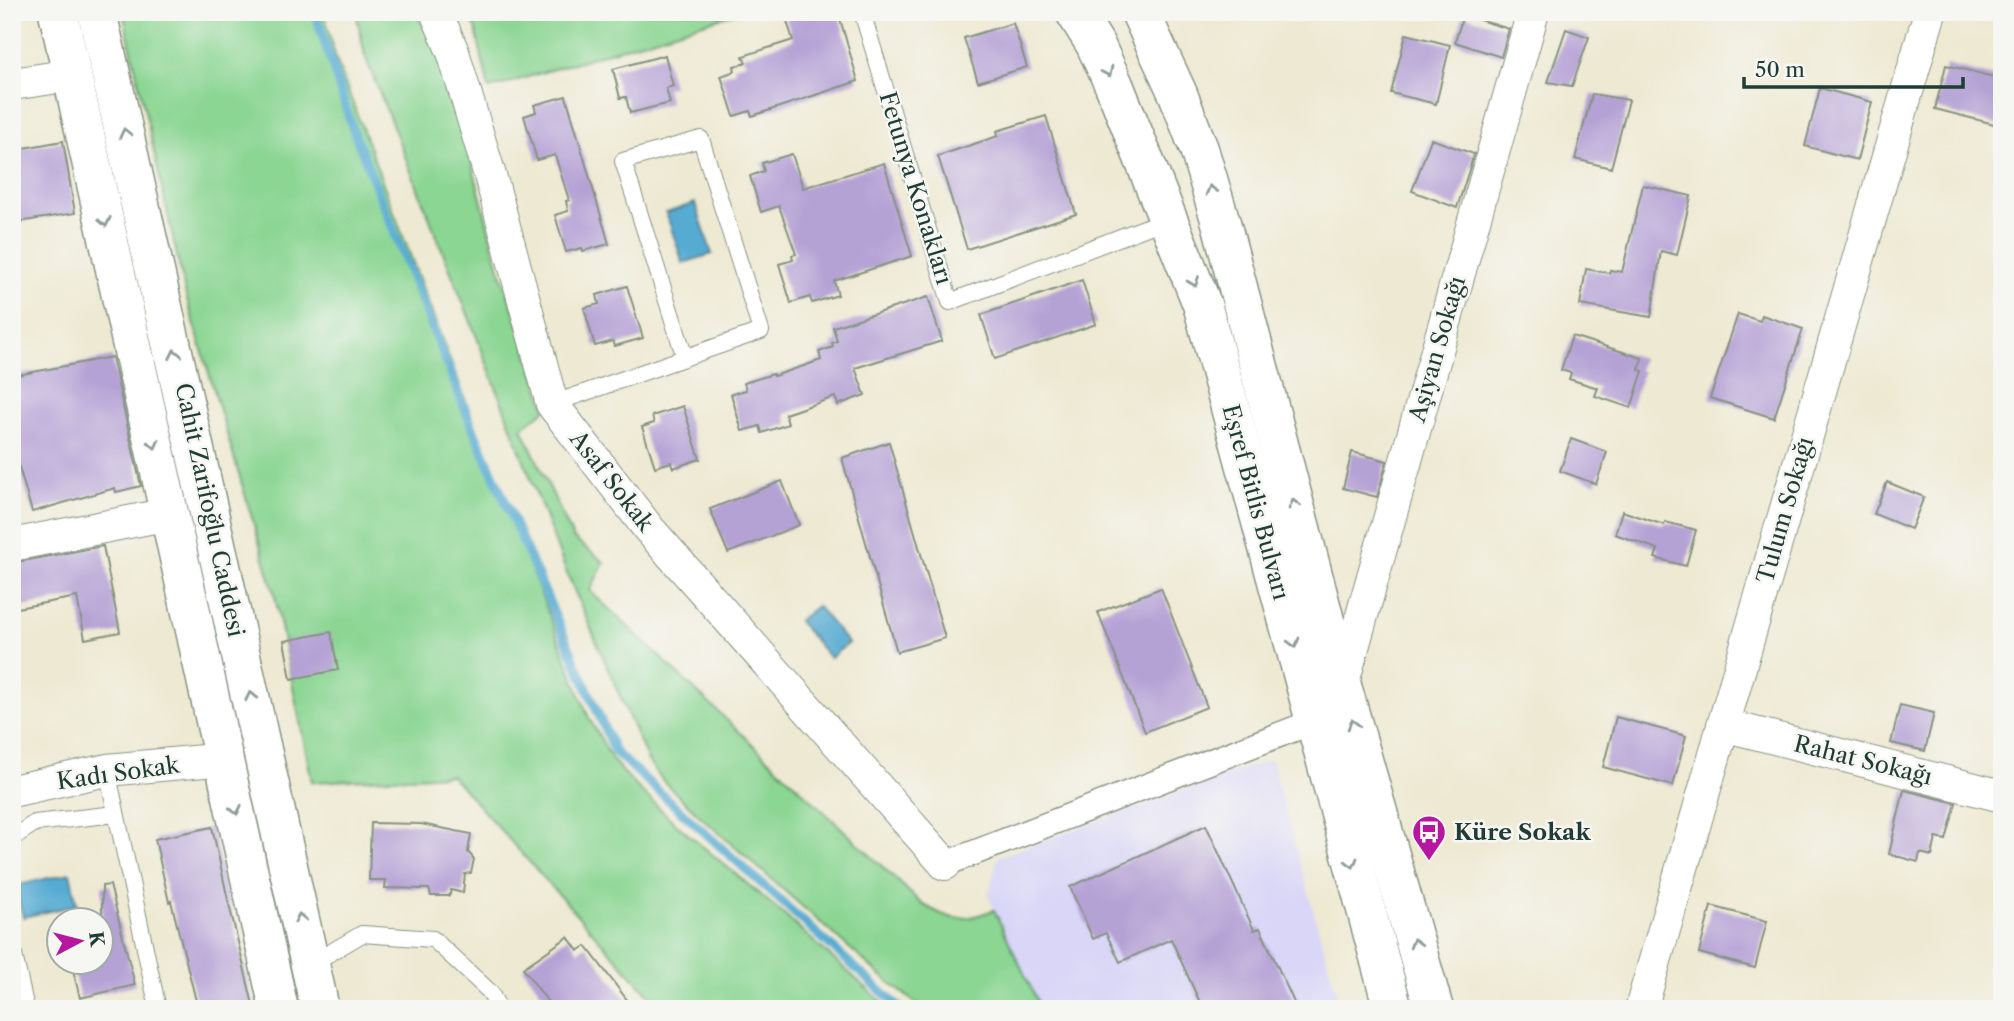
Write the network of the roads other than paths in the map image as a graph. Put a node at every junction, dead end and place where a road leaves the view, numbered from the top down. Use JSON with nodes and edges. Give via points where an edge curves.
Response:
{"nodes":[{"id":1,"x":58,"y":12,"type":"edge"},
{"id":2,"x":97,"y":12,"type":"edge"},
{"id":3,"x":436,"y":12,"type":"edge"},
{"id":4,"x":862,"y":12,"type":"edge"},
{"id":5,"x":1075,"y":12,"type":"edge"},
{"id":6,"x":1140,"y":12,"type":"edge"},
{"id":7,"x":1533,"y":12,"type":"edge"},
{"id":8,"x":1930,"y":12,"type":"edge"},
{"id":9,"x":72,"y":75,"type":"junction"},
{"id":10,"x":12,"y":85,"type":"edge"},
{"id":11,"x":1168,"y":219,"type":"junction"},
{"id":12,"x":685,"y":358,"type":"junction"},
{"id":13,"x":552,"y":404,"type":"junction"},
{"id":14,"x":170,"y":514,"type":"junction"},
{"id":15,"x":12,"y":544,"type":"edge"},
{"id":16,"x":1342,"y":686,"type":"junction"},
{"id":17,"x":1315,"y":721,"type":"junction"},
{"id":18,"x":1723,"y":725,"type":"junction"},
{"id":19,"x":225,"y":759,"type":"junction"},
{"id":20,"x":107,"y":770,"type":"junction"},
{"id":21,"x":12,"y":791,"type":"edge"},
{"id":22,"x":2002,"y":796,"type":"edge"},
{"id":23,"x":116,"y":814,"type":"junction"},
{"id":24,"x":12,"y":838,"type":"edge"},
{"id":25,"x":945,"y":864,"type":"joint"},
{"id":26,"x":12,"y":946,"type":"edge"},
{"id":27,"x":290,"y":967,"type":"junction"},
{"id":28,"x":26,"y":1009,"type":"edge"},
{"id":29,"x":158,"y":1009,"type":"edge"},
{"id":30,"x":279,"y":1009,"type":"edge"},
{"id":31,"x":320,"y":1009,"type":"edge"},
{"id":32,"x":499,"y":1009,"type":"edge"},
{"id":33,"x":1393,"y":1009,"type":"edge"},
{"id":34,"x":1434,"y":1009,"type":"edge"},
{"id":35,"x":1641,"y":1009,"type":"edge"}],
"edges":[{"from":1,"to":9,"type":"main road","name":"Cahit Zarifoğlu Caddesi"},
{"from":27,"to":2,"type":"main road","name":"Cahit Zarifoğlu Caddesi","one_way":true,"via":[[162,294]]},
{"from":3,"to":13,"type":"street","name":"Asaf Sokak","via":[[453,52],[494,189]]},
{"from":4,"to":11,"type":"lane","name":"Fetunya Konakları","via":[[950,302]]},
{"from":5,"to":11,"type":"main road","name":"Eşref Bitlis Bulvarı","one_way":true,"via":[[1114,85]]},
{"from":16,"to":6,"type":"main road","name":"Eşref Bitlis Bulvarı","one_way":true,"via":[[1199,149]]},
{"from":7,"to":16,"type":"street","name":"Aşiyan Sokağı"},
{"from":8,"to":18,"type":"street","name":"Tulum Sokağı"},
{"from":9,"to":10,"type":"street"},
{"from":9,"to":14,"type":"main road","name":"Cahit Zarifoğlu Caddesi","one_way":true},
{"from":11,"to":17,"type":"main road","name":"Eşref Bitlis Bulvarı","one_way":true,"via":[[1202,304]]},
{"from":12,"to":12,"type":"lane","via":[[761,331],[701,139],[623,161]]},
{"from":12,"to":13,"type":"lane"},
{"from":13,"to":25,"type":"street","name":"Asaf Sokak","via":[[649,529]]},
{"from":14,"to":15,"type":"street"},
{"from":14,"to":19,"type":"main road","name":"Cahit Zarifoğlu Caddesi"},
{"from":34,"to":16,"type":"main road","name":"Eşref Bitlis Bulvarı","one_way":true},
{"from":17,"to":25,"type":"street"},
{"from":17,"to":33,"type":"main road","name":"Eşref Bitlis Bulvarı","one_way":true},
{"from":18,"to":22,"type":"street","name":"Rahat Sokağı"},
{"from":18,"to":35,"type":"street","name":"Tulum Sokağı"},
{"from":19,"to":20,"type":"street","name":"Kadı Sokak"},
{"from":19,"to":27,"type":"main road","name":"Cahit Zarifoğlu Caddesi","one_way":true},
{"from":20,"to":21,"type":"street","name":"Kadı Sokak"},
{"from":20,"to":23,"type":"lane"},
{"from":23,"to":24,"type":"lane","via":[[35,823]]},
{"from":23,"to":29,"type":"lane"},
{"from":26,"to":28,"type":"lane"},
{"from":27,"to":30,"type":"main road","name":"Cahit Zarifoğlu Caddesi"},
{"from":27,"to":31,"type":"main road","name":"Cahit Zarifoğlu Caddesi"},
{"from":27,"to":32,"type":"lane","via":[[362,934],[433,939],[490,992]]}]}
